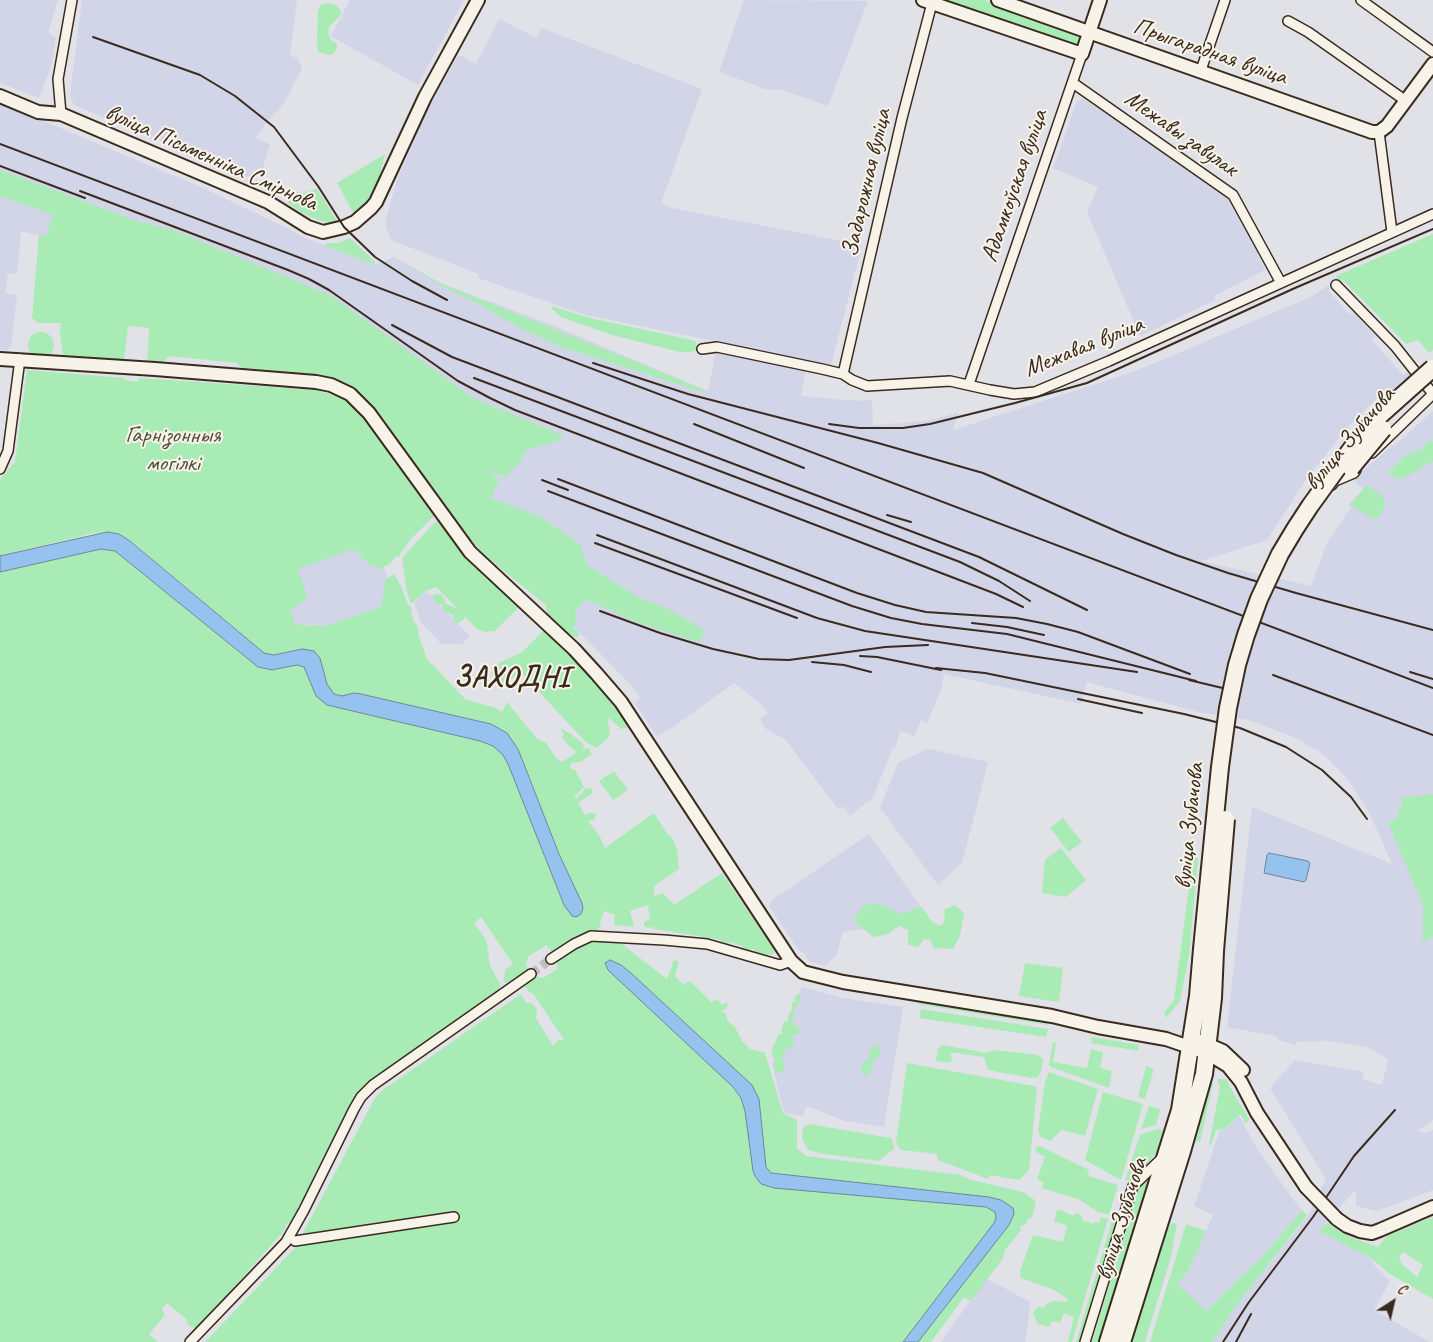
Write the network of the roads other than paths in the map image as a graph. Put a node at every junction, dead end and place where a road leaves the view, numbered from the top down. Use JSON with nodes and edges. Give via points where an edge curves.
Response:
{"nodes":[{"id":1,"x":72,"y":0,"type":"edge"},
{"id":2,"x":478,"y":0,"type":"edge"},
{"id":3,"x":998,"y":0,"type":"edge"},
{"id":4,"x":1100,"y":0,"type":"edge"},
{"id":5,"x":1225,"y":0,"type":"edge"},
{"id":6,"x":1361,"y":0,"type":"edge"},
{"id":7,"x":928,"y":2,"type":"edge"},
{"id":8,"x":1288,"y":21,"type":"dead end"},
{"id":9,"x":1090,"y":32,"type":"junction"},
{"id":10,"x":1433,"y":52,"type":"edge"},
{"id":11,"x":1082,"y":54,"type":"junction"},
{"id":12,"x":1433,"y":64,"type":"edge"},
{"id":13,"x":1201,"y":70,"type":"junction"},
{"id":14,"x":1073,"y":83,"type":"junction"},
{"id":15,"x":0,"y":96,"type":"edge"},
{"id":16,"x":1406,"y":101,"type":"junction"},
{"id":17,"x":60,"y":114,"type":"junction"},
{"id":18,"x":1379,"y":132,"type":"junction"},
{"id":19,"x":1433,"y":214,"type":"edge"},
{"id":20,"x":1392,"y":232,"type":"junction"},
{"id":21,"x":1281,"y":283,"type":"junction"},
{"id":22,"x":1336,"y":285,"type":"dead end"},
{"id":23,"x":702,"y":349,"type":"dead end"},
{"id":24,"x":0,"y":359,"type":"edge"},
{"id":25,"x":20,"y":359,"type":"junction"},
{"id":26,"x":1433,"y":368,"type":"edge"},
{"id":27,"x":842,"y":374,"type":"junction"},
{"id":28,"x":1433,"y":383,"type":"edge"},
{"id":29,"x":969,"y":384,"type":"junction"},
{"id":30,"x":1433,"y":394,"type":"edge"},
{"id":31,"x":0,"y":469,"type":"edge"},
{"id":32,"x":1304,"y":524,"type":"dead end"},
{"id":33,"x":1208,"y":950,"type":"junction"},
{"id":34,"x":551,"y":959,"type":"tunnel mouth"},
{"id":35,"x":791,"y":961,"type":"junction"},
{"id":36,"x":531,"y":974,"type":"tunnel mouth"},
{"id":37,"x":1192,"y":1042,"type":"junction"},
{"id":38,"x":1207,"y":1048,"type":"junction"},
{"id":39,"x":1166,"y":1155,"type":"junction"},
{"id":40,"x":1433,"y":1207,"type":"edge"},
{"id":41,"x":454,"y":1217,"type":"dead end"},
{"id":42,"x":295,"y":1241,"type":"dead end"},
{"id":43,"x":190,"y":1342,"type":"edge"},
{"id":44,"x":1086,"y":1342,"type":"edge"},
{"id":45,"x":1108,"y":1342,"type":"edge"},
{"id":46,"x":1122,"y":1342,"type":"edge"}],
"edges":[{"from":1,"to":17,"type":"street","via":[[58,79]]},
{"from":2,"to":17,"type":"main road","name":"вуліца Пісьменніка Смірнова","via":[[425,97],[376,202],[355,222],[344,227],[323,232],[308,227],[268,202]]},
{"from":3,"to":9,"type":"main road","name":"Прыгарадная вуліца"},
{"from":4,"to":9,"type":"main road","name":"Адамкоўская вуліца"},
{"from":5,"to":13,"type":"street"},
{"from":6,"to":10,"type":"street"},
{"from":7,"to":11,"type":"main road"},
{"from":7,"to":27,"type":"street","name":"Задарожная вуліца"},
{"from":8,"to":16,"type":"street"},
{"from":9,"to":11,"type":"main road","name":"Адамкоўская вуліца"},
{"from":9,"to":13,"type":"main road","name":"Прыгарадная вуліца"},
{"from":11,"to":14,"type":"street","name":"Адамкоўская вуліца"},
{"from":12,"to":16,"type":"main road"},
{"from":13,"to":18,"type":"main road","name":"Прыгарадная вуліца"},
{"from":14,"to":21,"type":"street","name":"Межавы завулак","via":[[1233,195]]},
{"from":14,"to":29,"type":"street","name":"Адамкоўская вуліца"},
{"from":15,"to":17,"type":"main road","name":"вуліца Пісьменніка Смірнова","via":[[38,112]]},
{"from":16,"to":18,"type":"main road"},
{"from":18,"to":20,"type":"street"},
{"from":19,"to":20,"type":"street","name":"Межавая вуліца"},
{"from":20,"to":21,"type":"street","name":"Межавая вуліца"},
{"from":21,"to":29,"type":"street","name":"Межавая вуліца","via":[[1035,392],[1014,394]]},
{"from":22,"to":30,"type":"street","via":[[1395,346]]},
{"from":23,"to":27,"type":"street","name":"Межавая вуліца","via":[[717,347]]},
{"from":24,"to":25,"type":"main road"},
{"from":25,"to":31,"type":"street","via":[[8,451]]},
{"from":25,"to":35,"type":"main road","via":[[318,382],[350,394],[369,414],[470,552],[574,649],[621,702]]},
{"from":26,"to":33,"type":"highway","name":"вуліца Зубачова","bridge":true,"via":[[1378,418],[1343,460],[1295,529],[1259,599],[1237,665],[1228,708],[1220,766]]},
{"from":27,"to":29,"type":"street","name":"Межавая вуліца","via":[[867,386],[950,381]]},
{"from":28,"to":33,"type":"highway","name":"вуліца Зубачова","bridge":true,"via":[[1386,426],[1341,480],[1289,560],[1265,612],[1247,668],[1235,733]]},
{"from":30,"to":32,"type":"street","via":[[1354,473],[1335,481]]},
{"from":33,"to":37,"type":"highway","name":"вуліца Зубачова"},
{"from":33,"to":38,"type":"highway","name":"вуліца Зубачова"},
{"from":34,"to":35,"type":"street","via":[[591,936],[707,944],[780,965]]},
{"from":35,"to":37,"type":"main road","via":[[803,972],[832,980],[1121,1024]]},
{"from":36,"to":43,"type":"street","via":[[373,1084],[354,1109],[286,1242]]},
{"from":37,"to":38,"type":"main road"},
{"from":37,"to":39,"type":"highway","name":"вуліца Зубачова","via":[[1180,1110]]},
{"from":38,"to":40,"type":"main road","bridge":true,"via":[[1223,1051],[1247,1075],[1272,1136],[1306,1187],[1347,1226],[1372,1232]]},
{"from":38,"to":46,"type":"highway","name":"вуліца Зубачова","via":[[1196,1105]]},
{"from":39,"to":44,"type":"street","via":[[1133,1186]]},
{"from":39,"to":45,"type":"highway","name":"вуліца Зубачова"},
{"from":41,"to":42,"type":"street"}]}
